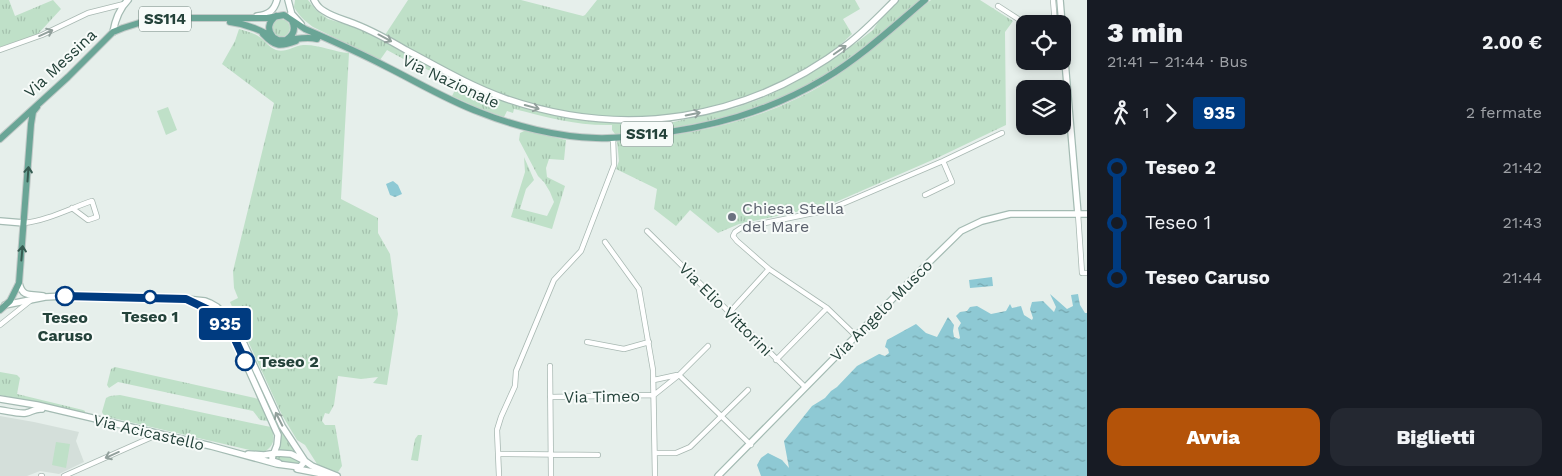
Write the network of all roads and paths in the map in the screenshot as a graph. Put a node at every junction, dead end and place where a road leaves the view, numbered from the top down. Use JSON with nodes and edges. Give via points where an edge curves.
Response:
{"nodes":[{"id":1,"x":278,"y":0,"type":"edge"},
{"id":2,"x":314,"y":0,"type":"edge"},
{"id":3,"x":895,"y":0,"type":"edge"},
{"id":4,"x":925,"y":0,"type":"edge"},
{"id":5,"x":1053,"y":0,"type":"edge"},
{"id":6,"x":1060,"y":0,"type":"edge"},
{"id":7,"x":289,"y":1,"type":"edge"},
{"id":8,"x":126,"y":2,"type":"edge"},
{"id":9,"x":998,"y":6,"type":"dead end"},
{"id":10,"x":1054,"y":15,"type":"edge"},
{"id":11,"x":1061,"y":15,"type":"edge"},
{"id":12,"x":207,"y":18,"type":"junction"},
{"id":13,"x":240,"y":18,"type":"junction"},
{"id":14,"x":274,"y":18,"type":"junction"},
{"id":15,"x":1016,"y":18,"type":"edge"},
{"id":16,"x":292,"y":19,"type":"junction"},
{"id":17,"x":257,"y":28,"type":"junction"},
{"id":18,"x":113,"y":32,"type":"junction"},
{"id":19,"x":274,"y":38,"type":"junction"},
{"id":20,"x":285,"y":40,"type":"junction"},
{"id":21,"x":317,"y":40,"type":"junction"},
{"id":22,"x":349,"y":49,"type":"junction"},
{"id":23,"x":0,"y":50,"type":"edge"},
{"id":24,"x":1065,"y":70,"type":"edge"},
{"id":25,"x":42,"y":100,"type":"junction"},
{"id":26,"x":22,"y":120,"type":"junction"},
{"id":27,"x":31,"y":124,"type":"junction"},
{"id":28,"x":1002,"y":133,"type":"dead end"},
{"id":29,"x":613,"y":138,"type":"junction"},
{"id":30,"x":0,"y":139,"type":"edge"},
{"id":31,"x":943,"y":160,"type":"junction"},
{"id":32,"x":925,"y":196,"type":"dead end"},
{"id":33,"x":72,"y":208,"type":"junction"},
{"id":34,"x":1078,"y":214,"type":"junction"},
{"id":35,"x":1087,"y":214,"type":"edge"},
{"id":36,"x":0,"y":221,"type":"edge"},
{"id":37,"x":24,"y":223,"type":"junction"},
{"id":38,"x":647,"y":231,"type":"dead end"},
{"id":39,"x":605,"y":242,"type":"dead end"},
{"id":40,"x":769,"y":268,"type":"junction"},
{"id":41,"x":1087,"y":273,"type":"edge"},
{"id":42,"x":19,"y":282,"type":"junction"},
{"id":43,"x":45,"y":297,"type":"junction"},
{"id":44,"x":186,"y":299,"type":"junction"},
{"id":45,"x":30,"y":301,"type":"junction"},
{"id":46,"x":3,"y":307,"type":"edge"},
{"id":47,"x":827,"y":308,"type":"junction"},
{"id":48,"x":729,"y":313,"type":"junction"},
{"id":49,"x":0,"y":325,"type":"edge"},
{"id":50,"x":856,"y":336,"type":"junction"},
{"id":51,"x":587,"y":342,"type":"dead end"},
{"id":52,"x":649,"y":342,"type":"junction"},
{"id":53,"x":708,"y":346,"type":"dead end"},
{"id":54,"x":776,"y":360,"type":"junction"},
{"id":55,"x":550,"y":366,"type":"dead end"},
{"id":56,"x":679,"y":375,"type":"junction"},
{"id":57,"x":654,"y":380,"type":"junction"},
{"id":58,"x":805,"y":387,"type":"junction"},
{"id":59,"x":748,"y":390,"type":"dead end"},
{"id":60,"x":654,"y":396,"type":"junction"},
{"id":61,"x":550,"y":397,"type":"junction"},
{"id":62,"x":1,"y":399,"type":"edge"},
{"id":63,"x":0,"y":410,"type":"edge"},
{"id":64,"x":59,"y":411,"type":"junction"},
{"id":65,"x":27,"y":413,"type":"junction"},
{"id":66,"x":722,"y":416,"type":"junction"},
{"id":67,"x":153,"y":433,"type":"junction"},
{"id":68,"x":278,"y":438,"type":"junction"},
{"id":69,"x":750,"y":445,"type":"junction"},
{"id":70,"x":239,"y":453,"type":"junction"},
{"id":71,"x":655,"y":453,"type":"junction"},
{"id":72,"x":272,"y":454,"type":"junction"},
{"id":73,"x":498,"y":454,"type":"junction"},
{"id":74,"x":265,"y":455,"type":"junction"},
{"id":75,"x":551,"y":455,"type":"junction"},
{"id":76,"x":598,"y":455,"type":"dead end"},
{"id":77,"x":305,"y":460,"type":"junction"},
{"id":78,"x":287,"y":466,"type":"junction"},
{"id":79,"x":64,"y":476,"type":"edge"},
{"id":80,"x":333,"y":476,"type":"edge"},
{"id":81,"x":337,"y":476,"type":"edge"},
{"id":82,"x":500,"y":476,"type":"edge"},
{"id":83,"x":551,"y":476,"type":"edge"},
{"id":84,"x":655,"y":476,"type":"edge"},
{"id":85,"x":718,"y":476,"type":"edge"}],
"edges":[{"from":1,"to":13,"type":"main road","via":[[269,13]]},
{"from":1,"to":14,"type":"main road"},
{"from":2,"to":3,"type":"main road","one_way":true,"via":[[324,11],[376,33],[469,84],[502,98],[568,115],[629,120],[705,112],[767,91],[837,52]]},
{"from":4,"to":29,"type":"main road","name":"Via Nazionale","number":"SS114","via":[[847,64],[781,102],[708,124]]},
{"from":5,"to":10,"type":"street"},
{"from":6,"to":11,"type":"main road"},
{"from":7,"to":16,"type":"main road"},
{"from":8,"to":18,"type":"main road","name":"Via Messina"},
{"from":23,"to":8,"type":"street","one_way":true,"via":[[88,13]]},
{"from":9,"to":15,"type":"street"},
{"from":12,"to":13,"type":"main road"},
{"from":12,"to":17,"type":"main road"},
{"from":12,"to":18,"type":"main road","number":"SS114","via":[[156,20]]},
{"from":13,"to":14,"type":"main road"},
{"from":14,"to":16,"type":"main road","via":[[284,15]]},
{"from":14,"to":19,"type":"main road","via":[[269,28]]},
{"from":16,"to":20,"type":"main road","via":[[293,34]]},
{"from":16,"to":22,"type":"main road"},
{"from":17,"to":19,"type":"main road"},
{"from":17,"to":21,"type":"main road","via":[[280,46],[305,39]]},
{"from":18,"to":25,"type":"main road","name":"Via Messina"},
{"from":19,"to":20,"type":"main road"},
{"from":20,"to":21,"type":"main road","via":[[304,37]]},
{"from":21,"to":22,"type":"main road"},
{"from":22,"to":29,"type":"main road","name":"Via Nazionale","number":"SS114","via":[[491,116],[575,137]]},
{"from":24,"to":34,"type":"main road"},
{"from":25,"to":26,"type":"main road","name":"Via Messina"},
{"from":25,"to":27,"type":"main road","via":[[34,110]]},
{"from":26,"to":27,"type":"main road","via":[[28,118]]},
{"from":26,"to":30,"type":"main road","name":"Via Messina"},
{"from":37,"to":27,"type":"main road","one_way":true},
{"from":28,"to":31,"type":"street"},
{"from":29,"to":73,"type":"street","via":[[614,165],[581,251],[554,280],[516,371],[515,386],[497,430]]},
{"from":31,"to":32,"type":"street","via":[[952,182]]},
{"from":31,"to":40,"type":"street","via":[[828,210],[741,228],[735,232],[736,241]]},
{"from":33,"to":33,"type":"street","via":[[92,201],[97,217],[88,220]]},
{"from":33,"to":37,"type":"street"},
{"from":34,"to":35,"type":"main road","name":"Via Angelo Musco"},
{"from":34,"to":41,"type":"street","via":[[1082,273]]},
{"from":34,"to":50,"type":"main road","name":"Via Angelo Musco","via":[[1010,214],[991,217],[968,227],[951,240]]},
{"from":36,"to":37,"type":"main road"},
{"from":42,"to":37,"type":"main road","one_way":true},
{"from":38,"to":48,"type":"street","name":"Via Elio Vittorini"},
{"from":39,"to":52,"type":"street","via":[[639,289]]},
{"from":40,"to":47,"type":"street"},
{"from":40,"to":48,"type":"street"},
{"from":42,"to":43,"type":"main road","via":[[24,293]]},
{"from":42,"to":46,"type":"main road"},
{"from":43,"to":44,"type":"main road"},
{"from":43,"to":45,"type":"main road"},
{"from":44,"to":68,"type":"main road","via":[[209,310],[229,328]]},
{"from":77,"to":44,"type":"main road","one_way":true,"via":[[282,426],[231,320],[217,307]]},
{"from":45,"to":46,"type":"main road"},
{"from":45,"to":49,"type":"street"},
{"from":47,"to":50,"type":"street"},
{"from":47,"to":54,"type":"street"},
{"from":48,"to":54,"type":"street","name":"Via Elio Vittorini"},
{"from":50,"to":58,"type":"main road","name":"Via Angelo Musco"},
{"from":51,"to":52,"type":"street","via":[[624,349]]},
{"from":52,"to":57,"type":"street"},
{"from":53,"to":56,"type":"street"},
{"from":54,"to":58,"type":"street","name":"Via Elio Vittorini"},
{"from":55,"to":61,"type":"street"},
{"from":56,"to":57,"type":"street"},
{"from":56,"to":60,"type":"street"},
{"from":56,"to":66,"type":"street"},
{"from":57,"to":60,"type":"street"},
{"from":58,"to":69,"type":"main road","name":"Via Angelo Musco"},
{"from":59,"to":66,"type":"street"},
{"from":60,"to":61,"type":"street","name":"Via Timeo"},
{"from":60,"to":71,"type":"street"},
{"from":61,"to":75,"type":"street"},
{"from":62,"to":64,"type":"main road","name":"Via Acicastello"},
{"from":62,"to":65,"type":"main road","via":[[26,405]]},
{"from":63,"to":65,"type":"main road","name":"Via Acicastello"},
{"from":64,"to":65,"type":"main road","name":"Via Acicastello","via":[[36,408]]},
{"from":64,"to":67,"type":"main road","name":"Via Acicastello"},
{"from":66,"to":69,"type":"street"},
{"from":66,"to":71,"type":"street","via":[[690,447],[676,453]]},
{"from":67,"to":70,"type":"main road","name":"Via Acicastello"},
{"from":67,"to":79,"type":"street","one_way":true,"via":[[152,437]]},
{"from":68,"to":72,"type":"main road"},
{"from":68,"to":74,"type":"main road"},
{"from":69,"to":85,"type":"main road","name":"Via Angelo Musco"},
{"from":70,"to":74,"type":"main road"},
{"from":70,"to":78,"type":"main road"},
{"from":71,"to":84,"type":"street"},
{"from":72,"to":74,"type":"main road"},
{"from":72,"to":77,"type":"main road","via":[[291,454]]},
{"from":72,"to":78,"type":"main road","via":[[273,460]]},
{"from":73,"to":75,"type":"street"},
{"from":73,"to":82,"type":"street"},
{"from":75,"to":76,"type":"street"},
{"from":75,"to":83,"type":"street"},
{"from":77,"to":78,"type":"main road","via":[[300,467]]},
{"from":77,"to":81,"type":"main road"},
{"from":78,"to":80,"type":"main road"}]}
